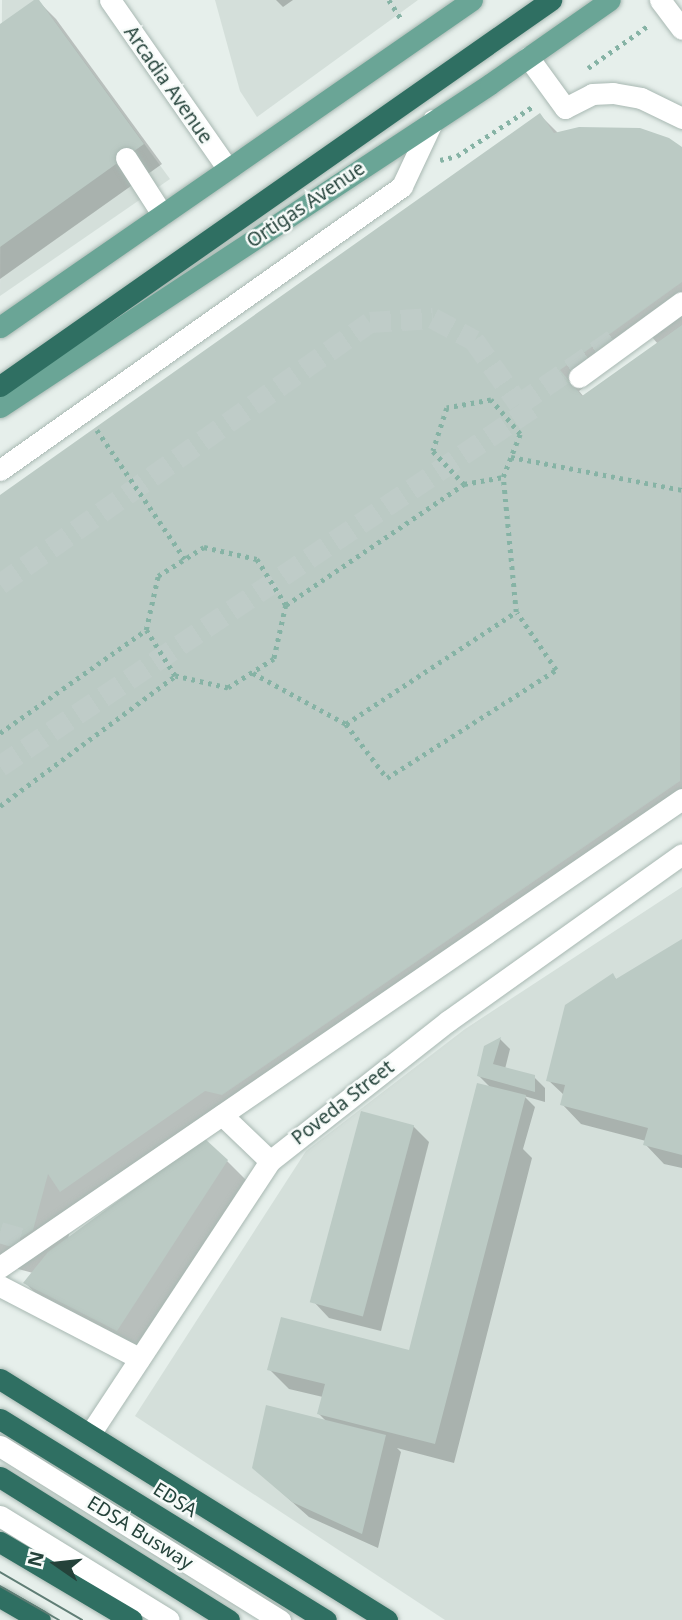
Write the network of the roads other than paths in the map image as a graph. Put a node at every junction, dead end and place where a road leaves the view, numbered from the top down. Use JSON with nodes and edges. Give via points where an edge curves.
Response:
{"nodes":[{"id":1,"x":110,"y":0,"type":"edge"},
{"id":2,"x":472,"y":0,"type":"edge"},
{"id":3,"x":551,"y":0,"type":"edge"},
{"id":4,"x":610,"y":0,"type":"edge"},
{"id":5,"x":660,"y":0,"type":"edge"},
{"id":6,"x":682,"y":29,"type":"edge"},
{"id":7,"x":528,"y":57,"type":"junction"},
{"id":8,"x":682,"y":118,"type":"edge"},
{"id":9,"x":433,"y":120,"type":"junction"},
{"id":10,"x":125,"y":158,"type":"dead end"},
{"id":11,"x":228,"y":169,"type":"junction"},
{"id":12,"x":162,"y":214,"type":"junction"},
{"id":13,"x":682,"y":302,"type":"edge"},
{"id":14,"x":0,"y":327,"type":"edge"},
{"id":15,"x":579,"y":377,"type":"dead end"},
{"id":16,"x":0,"y":386,"type":"edge"},
{"id":17,"x":0,"y":407,"type":"edge"},
{"id":18,"x":0,"y":470,"type":"edge"},
{"id":19,"x":682,"y":799,"type":"edge"},
{"id":20,"x":682,"y":854,"type":"edge"},
{"id":21,"x":222,"y":1115,"type":"junction"},
{"id":22,"x":270,"y":1161,"type":"junction"},
{"id":23,"x":0,"y":1267,"type":"edge"},
{"id":24,"x":0,"y":1286,"type":"edge"},
{"id":25,"x":139,"y":1358,"type":"junction"},
{"id":26,"x":0,"y":1379,"type":"edge"},
{"id":27,"x":0,"y":1419,"type":"edge"},
{"id":28,"x":90,"y":1434,"type":"junction"},
{"id":29,"x":0,"y":1446,"type":"edge"},
{"id":30,"x":0,"y":1477,"type":"edge"},
{"id":31,"x":0,"y":1516,"type":"edge"},
{"id":32,"x":0,"y":1542,"type":"edge"},
{"id":33,"x":0,"y":1597,"type":"edge"},
{"id":34,"x":276,"y":1618,"type":"edge"},
{"id":35,"x":40,"y":1620,"type":"edge"},
{"id":36,"x":132,"y":1620,"type":"edge"},
{"id":37,"x":169,"y":1620,"type":"edge"},
{"id":38,"x":229,"y":1620,"type":"edge"},
{"id":39,"x":326,"y":1620,"type":"edge"},
{"id":40,"x":387,"y":1620,"type":"edge"}],
"edges":[{"from":1,"to":11,"type":"street","name":"Arcadia Avenue"},
{"from":2,"to":11,"type":"main road"},
{"from":3,"to":16,"type":"highway"},
{"from":4,"to":7,"type":"main road","name":"Ortigas Avenue"},
{"from":5,"to":6,"type":"street"},
{"from":7,"to":8,"type":"street","via":[[565,108],[592,93],[613,93],[641,98]]},
{"from":7,"to":9,"type":"main road","name":"Ortigas Avenue"},
{"from":9,"to":17,"type":"main road","name":"Ortigas Avenue"},
{"from":9,"to":18,"type":"street","via":[[402,186]]},
{"from":10,"to":12,"type":"street"},
{"from":11,"to":12,"type":"main road"},
{"from":12,"to":14,"type":"main road"},
{"from":13,"to":15,"type":"street"},
{"from":19,"to":21,"type":"street"},
{"from":20,"to":22,"type":"street","name":"Poveda Street","via":[[448,1021]]},
{"from":21,"to":22,"type":"street"},
{"from":21,"to":23,"type":"street"},
{"from":22,"to":25,"type":"street","name":"Poveda Street"},
{"from":24,"to":25,"type":"street"},
{"from":25,"to":28,"type":"street","name":"Poveda Street"},
{"from":26,"to":28,"type":"highway"},
{"from":27,"to":39,"type":"highway","name":"EDSA"},
{"from":28,"to":40,"type":"highway"},
{"from":29,"to":34,"type":"street","name":"EDSA Busway"},
{"from":30,"to":38,"type":"highway"},
{"from":31,"to":37,"type":"street"},
{"from":32,"to":36,"type":"highway"},
{"from":33,"to":35,"type":"highway"}]}
